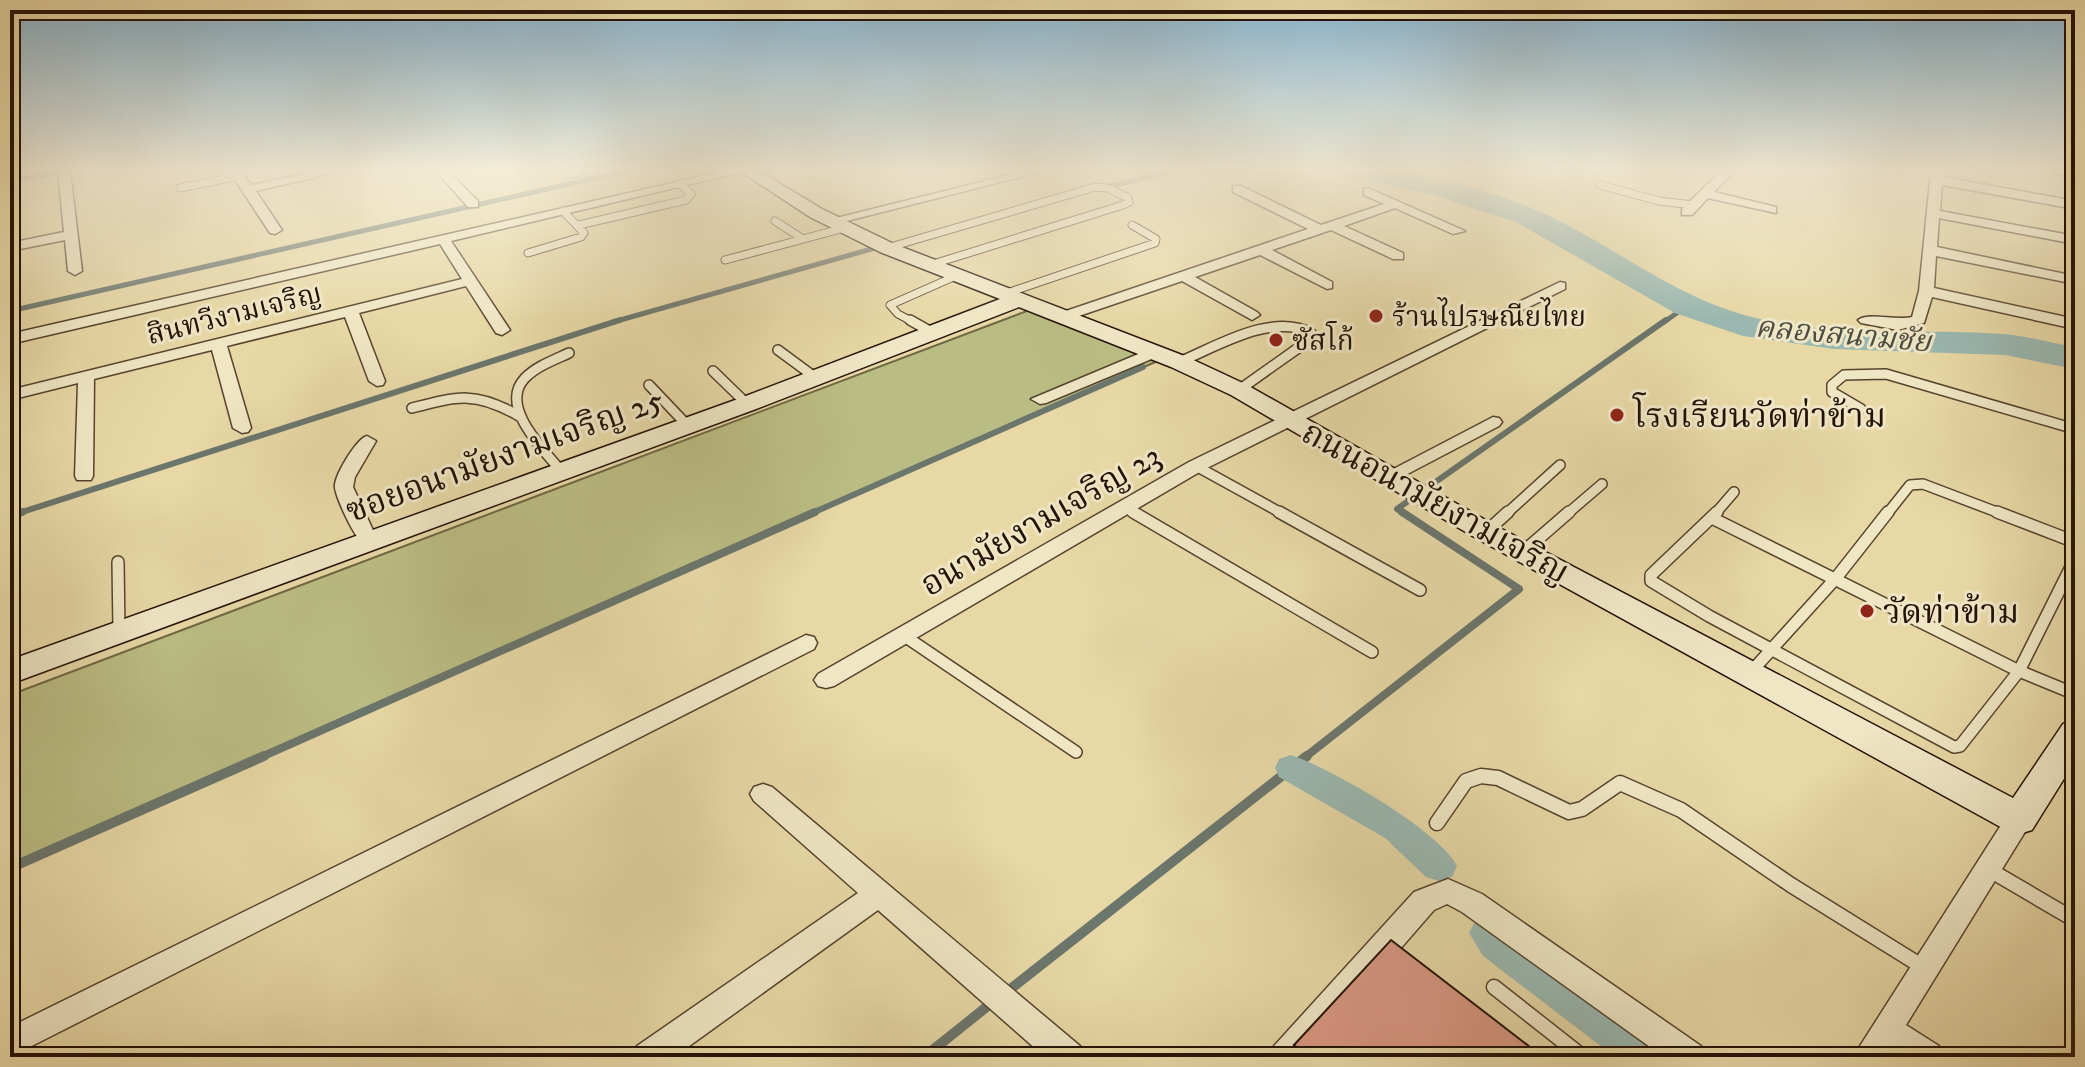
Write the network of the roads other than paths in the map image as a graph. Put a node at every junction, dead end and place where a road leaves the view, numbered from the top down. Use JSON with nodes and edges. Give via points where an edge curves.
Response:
{"nodes":[{"id":1,"x":69,"y":221,"type":"edge"},
{"id":2,"x":269,"y":221,"type":"edge"},
{"id":3,"x":521,"y":221,"type":"edge"},
{"id":4,"x":574,"y":221,"type":"edge"},
{"id":5,"x":597,"y":221,"type":"edge"},
{"id":6,"x":775,"y":221,"type":"dead end"},
{"id":7,"x":832,"y":221,"type":"edge"},
{"id":8,"x":849,"y":221,"type":"edge"},
{"id":9,"x":980,"y":221,"type":"edge"},
{"id":10,"x":1072,"y":221,"type":"edge"},
{"id":11,"x":1310,"y":221,"type":"edge"},
{"id":12,"x":1348,"y":221,"type":"edge"},
{"id":13,"x":1435,"y":221,"type":"edge"},
{"id":14,"x":1931,"y":221,"type":"edge"},
{"id":15,"x":1973,"y":221,"type":"edge"},
{"id":16,"x":837,"y":224,"type":"junction"},
{"id":17,"x":579,"y":225,"type":"junction"},
{"id":18,"x":1132,"y":225,"type":"dead end"},
{"id":19,"x":1327,"y":228,"type":"junction"},
{"id":20,"x":275,"y":230,"type":"dead end"},
{"id":21,"x":1458,"y":231,"type":"dead end"},
{"id":22,"x":70,"y":235,"type":"junction"},
{"id":23,"x":443,"y":239,"type":"junction"},
{"id":24,"x":803,"y":239,"type":"junction"},
{"id":25,"x":2075,"y":240,"type":"edge"},
{"id":26,"x":10,"y":247,"type":"edge"},
{"id":27,"x":887,"y":248,"type":"junction"},
{"id":28,"x":1261,"y":250,"type":"junction"},
{"id":29,"x":1929,"y":250,"type":"junction"},
{"id":30,"x":528,"y":253,"type":"dead end"},
{"id":31,"x":1398,"y":256,"type":"dead end"},
{"id":32,"x":725,"y":260,"type":"dead end"},
{"id":33,"x":930,"y":265,"type":"junction"},
{"id":34,"x":75,"y":271,"type":"dead end"},
{"id":35,"x":958,"y":275,"type":"junction"},
{"id":36,"x":1183,"y":276,"type":"junction"},
{"id":37,"x":2075,"y":280,"type":"edge"},
{"id":38,"x":471,"y":281,"type":"junction"},
{"id":39,"x":1327,"y":285,"type":"dead end"},
{"id":40,"x":1560,"y":286,"type":"dead end"},
{"id":41,"x":1926,"y":291,"type":"junction"},
{"id":42,"x":1014,"y":296,"type":"junction"},
{"id":43,"x":350,"y":310,"type":"junction"},
{"id":44,"x":1252,"y":315,"type":"dead end"},
{"id":45,"x":1065,"y":316,"type":"junction"},
{"id":46,"x":1866,"y":320,"type":"dead end"},
{"id":47,"x":2075,"y":324,"type":"edge"},
{"id":48,"x":502,"y":330,"type":"dead end"},
{"id":49,"x":934,"y":333,"type":"junction"},
{"id":50,"x":10,"y":339,"type":"edge"},
{"id":51,"x":218,"y":343,"type":"junction"},
{"id":52,"x":778,"y":350,"type":"dead end"},
{"id":53,"x":1155,"y":352,"type":"junction"},
{"id":54,"x":569,"y":353,"type":"dead end"},
{"id":55,"x":1179,"y":362,"type":"junction"},
{"id":56,"x":713,"y":371,"type":"dead end"},
{"id":57,"x":86,"y":377,"type":"junction"},
{"id":58,"x":816,"y":378,"type":"junction"},
{"id":59,"x":377,"y":381,"type":"dead end"},
{"id":60,"x":649,"y":385,"type":"dead end"},
{"id":61,"x":1239,"y":390,"type":"junction"},
{"id":62,"x":10,"y":395,"type":"edge"},
{"id":63,"x":1040,"y":399,"type":"dead end"},
{"id":64,"x":747,"y":404,"type":"junction"},
{"id":65,"x":412,"y":408,"type":"dead end"},
{"id":66,"x":1861,"y":409,"type":"dead end"},
{"id":67,"x":521,"y":417,"type":"junction"},
{"id":68,"x":1288,"y":418,"type":"junction"},
{"id":69,"x":1493,"y":422,"type":"dead end"},
{"id":70,"x":688,"y":426,"type":"junction"},
{"id":71,"x":242,"y":428,"type":"dead end"},
{"id":72,"x":2075,"y":429,"type":"edge"},
{"id":73,"x":367,"y":441,"type":"dead end"},
{"id":74,"x":1560,"y":465,"type":"dead end"},
{"id":75,"x":1196,"y":466,"type":"junction"},
{"id":76,"x":561,"y":471,"type":"junction"},
{"id":77,"x":84,"y":476,"type":"dead end"},
{"id":78,"x":1602,"y":484,"type":"dead end"},
{"id":79,"x":1410,"y":488,"type":"junction"},
{"id":80,"x":1734,"y":492,"type":"dead end"},
{"id":81,"x":1123,"y":506,"type":"junction"},
{"id":82,"x":1712,"y":518,"type":"junction"},
{"id":83,"x":1486,"y":532,"type":"junction"},
{"id":84,"x":368,"y":541,"type":"junction"},
{"id":85,"x":2075,"y":542,"type":"edge"},
{"id":86,"x":1523,"y":552,"type":"junction"},
{"id":87,"x":2075,"y":559,"type":"edge"},
{"id":88,"x":118,"y":562,"type":"dead end"},
{"id":89,"x":1836,"y":578,"type":"junction"},
{"id":90,"x":1420,"y":590,"type":"dead end"},
{"id":91,"x":119,"y":632,"type":"junction"},
{"id":92,"x":903,"y":635,"type":"junction"},
{"id":93,"x":806,"y":643,"type":"dead end"},
{"id":94,"x":1772,"y":647,"type":"junction"},
{"id":95,"x":1372,"y":652,"type":"dead end"},
{"id":96,"x":2019,"y":671,"type":"junction"},
{"id":97,"x":10,"y":672,"type":"edge"},
{"id":98,"x":1750,"y":673,"type":"junction"},
{"id":99,"x":826,"y":680,"type":"dead end"},
{"id":100,"x":2075,"y":694,"type":"edge"},
{"id":101,"x":2075,"y":733,"type":"edge"},
{"id":102,"x":1076,"y":752,"type":"dead end"},
{"id":103,"x":763,"y":794,"type":"dead end"},
{"id":104,"x":2019,"y":819,"type":"junction"},
{"id":105,"x":1437,"y":823,"type":"dead end"},
{"id":106,"x":1987,"y":868,"type":"junction"},
{"id":107,"x":879,"y":894,"type":"junction"},
{"id":108,"x":2075,"y":920,"type":"edge"},
{"id":109,"x":1925,"y":968,"type":"junction"},
{"id":110,"x":1494,"y":987,"type":"dead end"},
{"id":111,"x":1886,"y":1030,"type":"junction"},
{"id":112,"x":10,"y":1043,"type":"edge"},
{"id":113,"x":648,"y":1057,"type":"edge"},
{"id":114,"x":1069,"y":1057,"type":"edge"},
{"id":115,"x":1285,"y":1057,"type":"edge"},
{"id":116,"x":1583,"y":1057,"type":"edge"},
{"id":117,"x":1690,"y":1057,"type":"edge"},
{"id":118,"x":1869,"y":1057,"type":"edge"},
{"id":119,"x":1928,"y":1057,"type":"edge"}],
"edges":[{"from":1,"to":22,"type":"street"},
{"from":2,"to":20,"type":"street"},
{"from":3,"to":23,"type":"street","name":"สินทวีงามเจริญ"},
{"from":4,"to":17,"type":"lane"},
{"from":5,"to":17,"type":"lane"},
{"from":6,"to":24,"type":"lane"},
{"from":7,"to":16,"type":"street","name":"ถนนอนามัยงามเจริญ"},
{"from":8,"to":16,"type":"street"},
{"from":9,"to":27,"type":"lane"},
{"from":10,"to":33,"type":"lane"},
{"from":11,"to":19,"type":"street"},
{"from":12,"to":19,"type":"street"},
{"from":13,"to":21,"type":"street"},
{"from":14,"to":29,"type":"street"},
{"from":15,"to":25,"type":"street"},
{"from":16,"to":24,"type":"lane"},
{"from":16,"to":27,"type":"street","name":"ถนนอนามัยงามเจริญ"},
{"from":17,"to":30,"type":"lane","via":[[584,233],[575,240]]},
{"from":18,"to":42,"type":"lane","via":[[1155,243]]},
{"from":19,"to":28,"type":"street"},
{"from":19,"to":31,"type":"street"},
{"from":22,"to":26,"type":"street"},
{"from":22,"to":34,"type":"street"},
{"from":23,"to":38,"type":"street"},
{"from":23,"to":50,"type":"street","name":"สินทวีงามเจริญ"},
{"from":24,"to":32,"type":"lane"},
{"from":27,"to":33,"type":"street","name":"ถนนอนามัยงามเจริญ"},
{"from":28,"to":36,"type":"street"},
{"from":28,"to":39,"type":"street"},
{"from":29,"to":37,"type":"street"},
{"from":29,"to":41,"type":"street"},
{"from":33,"to":35,"type":"street","name":"ถนนอนามัยงามเจริญ"},
{"from":35,"to":42,"type":"street","name":"ถนนอนามัยงามเจริญ"},
{"from":35,"to":49,"type":"lane","via":[[890,305]]},
{"from":36,"to":44,"type":"street"},
{"from":36,"to":45,"type":"street"},
{"from":38,"to":43,"type":"street","name":"สินทวีงามเจริญ"},
{"from":38,"to":48,"type":"street"},
{"from":40,"to":68,"type":"street","name":"อนามัยงามเจริญ 23"},
{"from":41,"to":46,"type":"street","via":[[1919,320],[1898,325]]},
{"from":41,"to":47,"type":"street"},
{"from":42,"to":45,"type":"street","name":"ถนนอนามัยงามเจริญ"},
{"from":42,"to":49,"type":"street","name":"ซอยอนามัยงามเจริญ 25"},
{"from":43,"to":51,"type":"street","name":"สินทวีงามเจริญ"},
{"from":43,"to":59,"type":"street"},
{"from":45,"to":53,"type":"street","name":"ถนนอนามัยงามเจริญ"},
{"from":49,"to":58,"type":"street","name":"ซอยอนามัยงามเจริญ 25"},
{"from":51,"to":57,"type":"street","name":"สินทวีงามเจริญ"},
{"from":51,"to":71,"type":"street"},
{"from":52,"to":58,"type":"lane"},
{"from":53,"to":55,"type":"street","name":"ถนนอนามัยงามเจริญ"},
{"from":53,"to":63,"type":"street"},
{"from":54,"to":67,"type":"lane","via":[[520,384],[516,406]]},
{"from":55,"to":61,"type":"street","name":"ถนนอนามัยงามเจริญ"},
{"from":55,"to":61,"type":"lane","via":[[1273,326],[1296,324],[1311,333]]},
{"from":56,"to":64,"type":"lane"},
{"from":57,"to":62,"type":"street","name":"สินทวีงามเจริญ"},
{"from":57,"to":77,"type":"street"},
{"from":58,"to":64,"type":"street","name":"ซอยอนามัยงามเจริญ 25"},
{"from":60,"to":70,"type":"lane"},
{"from":61,"to":68,"type":"street","name":"ถนนอนามัยงามเจริญ"},
{"from":64,"to":70,"type":"street","name":"ซอยอนามัยงามเจริญ 25"},
{"from":65,"to":67,"type":"lane","via":[[476,395]]},
{"from":66,"to":72,"type":"lane","via":[[1832,392],[1832,385],[1844,375],[1886,374]]},
{"from":67,"to":76,"type":"lane"},
{"from":68,"to":75,"type":"street","name":"อนามัยงามเจริญ 23"},
{"from":68,"to":79,"type":"street","name":"ถนนอนามัยงามเจริญ"},
{"from":69,"to":79,"type":"street"},
{"from":70,"to":76,"type":"street","name":"ซอยอนามัยงามเจริญ 25"},
{"from":73,"to":84,"type":"street","via":[[344,487]]},
{"from":74,"to":83,"type":"lane"},
{"from":75,"to":81,"type":"street","name":"อนามัยงามเจริญ 23"},
{"from":75,"to":90,"type":"lane"},
{"from":76,"to":84,"type":"street","name":"ซอยอนามัยงามเจริญ 25"},
{"from":78,"to":86,"type":"lane"},
{"from":79,"to":83,"type":"street","name":"ถนนอนามัยงามเจริญ"},
{"from":80,"to":82,"type":"lane"},
{"from":81,"to":92,"type":"street","name":"อนามัยงามเจริญ 23"},
{"from":81,"to":95,"type":"lane"},
{"from":82,"to":89,"type":"lane"},
{"from":82,"to":94,"type":"lane","via":[[1651,575],[1651,581]]},
{"from":83,"to":86,"type":"street","name":"ถนนอนามัยงามเจริญ"},
{"from":84,"to":91,"type":"street","name":"ซอยอนามัยงามเจริญ 25"},
{"from":85,"to":89,"type":"lane","via":[[1916,483]]},
{"from":86,"to":98,"type":"street","name":"ถนนอนามัยงามเจริญ"},
{"from":87,"to":96,"type":"lane"},
{"from":88,"to":91,"type":"lane"},
{"from":89,"to":94,"type":"lane"},
{"from":89,"to":96,"type":"lane"},
{"from":91,"to":97,"type":"street","name":"ซอยอนามัยงามเจริญ 25"},
{"from":92,"to":99,"type":"street","name":"อนามัยงามเจริญ 23"},
{"from":92,"to":102,"type":"lane"},
{"from":93,"to":112,"type":"street"},
{"from":94,"to":96,"type":"lane","via":[[1954,747]]},
{"from":94,"to":98,"type":"lane"},
{"from":96,"to":100,"type":"lane"},
{"from":98,"to":104,"type":"street","name":"ถนนอนามัยงามเจริญ"},
{"from":101,"to":104,"type":"street"},
{"from":103,"to":107,"type":"street"},
{"from":104,"to":106,"type":"street"},
{"from":105,"to":109,"type":"lane","via":[[1466,781],[1481,776],[1498,778],[1569,812],[1620,783],[1641,789],[1671,802],[1772,873]]},
{"from":106,"to":108,"type":"lane"},
{"from":106,"to":109,"type":"street"},
{"from":107,"to":113,"type":"street"},
{"from":107,"to":114,"type":"street"},
{"from":109,"to":111,"type":"street"},
{"from":110,"to":116,"type":"lane"},
{"from":111,"to":118,"type":"street"},
{"from":111,"to":119,"type":"street"},
{"from":115,"to":117,"type":"street","via":[[1424,901],[1448,891]]}]}
